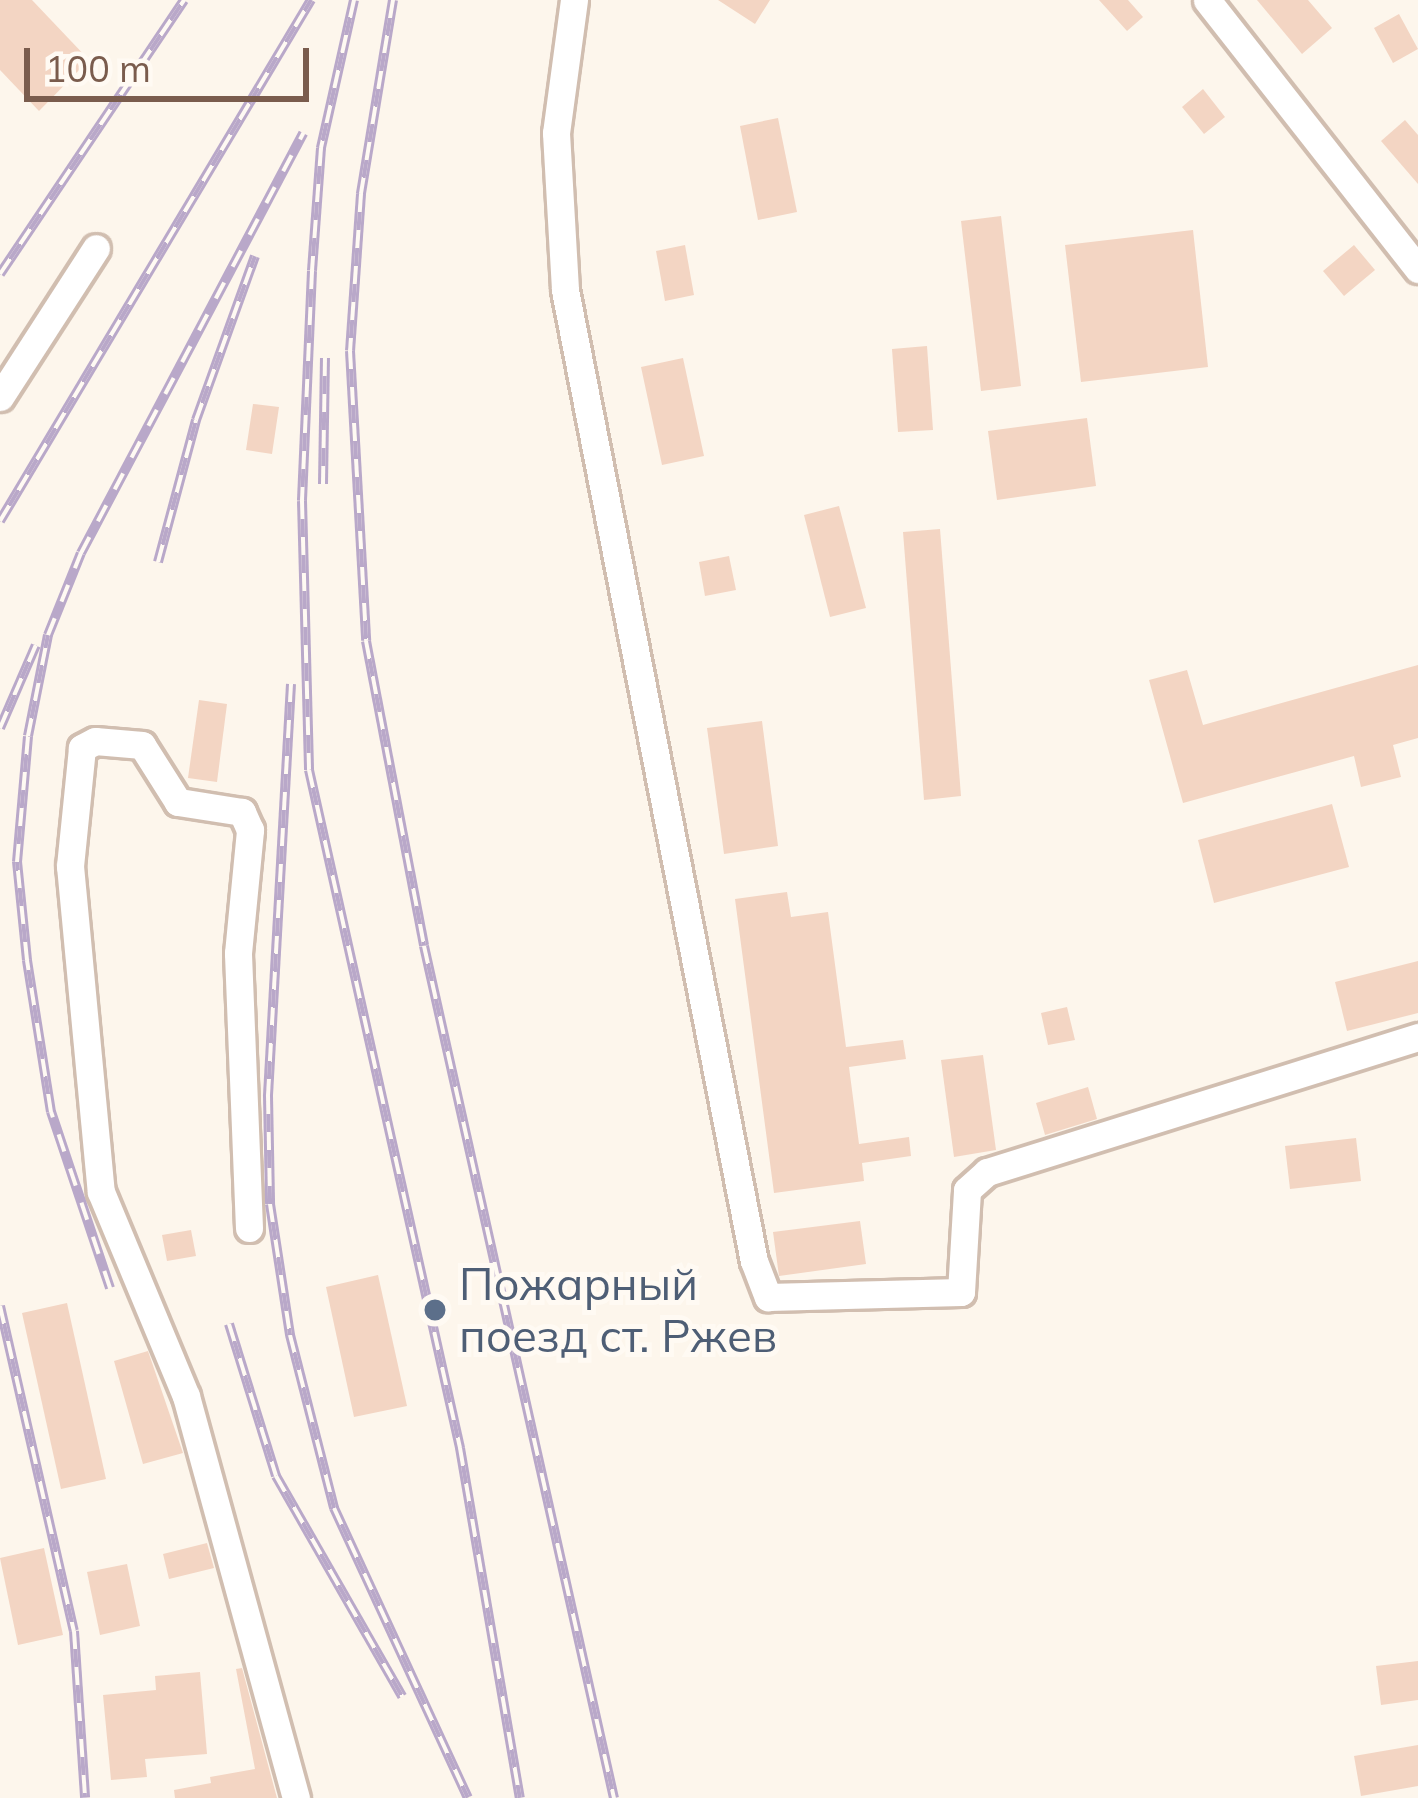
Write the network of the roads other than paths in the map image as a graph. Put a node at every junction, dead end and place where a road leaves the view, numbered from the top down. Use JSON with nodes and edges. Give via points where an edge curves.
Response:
{"nodes":[{"id":1,"x":574,"y":0,"type":"edge"},
{"id":2,"x":1207,"y":0,"type":"edge"},
{"id":3,"x":95,"y":248,"type":"dead end"},
{"id":4,"x":1418,"y":269,"type":"edge"},
{"id":5,"x":0,"y":397,"type":"edge"},
{"id":6,"x":1418,"y":1037,"type":"edge"},
{"id":7,"x":249,"y":1228,"type":"dead end"},
{"id":8,"x":296,"y":1798,"type":"edge"}],
"edges":[{"from":1,"to":6,"type":"street","via":[[556,133],[565,290],[754,1261],[769,1297],[961,1292],[967,1190],[987,1172]]},
{"from":2,"to":4,"type":"street"},
{"from":3,"to":5,"type":"street"},
{"from":7,"to":8,"type":"street","via":[[238,953],[250,830],[242,812],[178,802],[142,745],[95,741],[82,748],[70,866],[101,1192],[187,1396]]}]}
